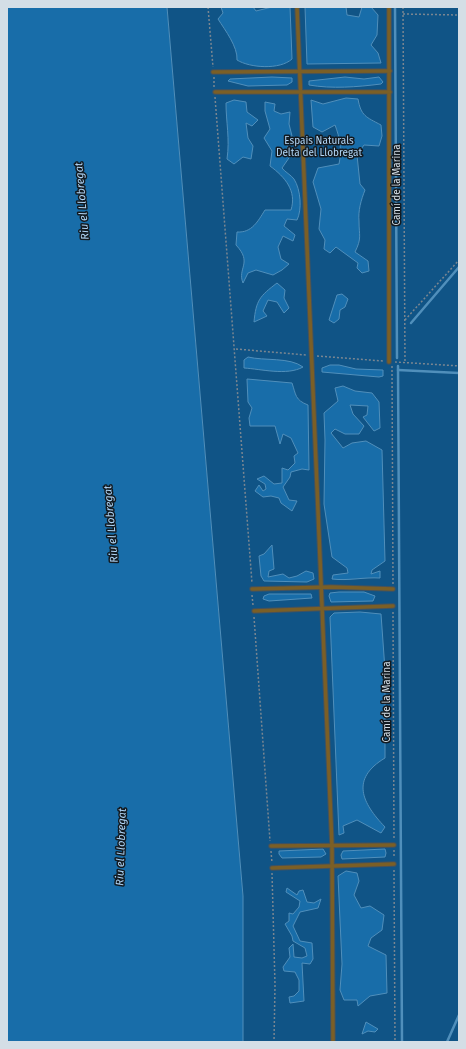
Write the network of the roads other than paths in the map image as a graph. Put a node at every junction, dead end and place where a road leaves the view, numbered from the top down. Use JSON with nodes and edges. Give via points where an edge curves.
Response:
{"nodes":[{"id":1,"x":297,"y":7,"type":"edge"},
{"id":2,"x":389,"y":7,"type":"edge"},
{"id":3,"x":390,"y":71,"type":"junction"},
{"id":4,"x":213,"y":72,"type":"road end"},
{"id":5,"x":300,"y":72,"type":"junction"},
{"id":6,"x":215,"y":92,"type":"road end"},
{"id":7,"x":390,"y":92,"type":"junction"},
{"id":8,"x":301,"y":93,"type":"junction"},
{"id":9,"x":391,"y":362,"type":"road end"},
{"id":10,"x":322,"y":587,"type":"junction"},
{"id":11,"x":252,"y":589,"type":"road end"},
{"id":12,"x":393,"y":589,"type":"road end"},
{"id":13,"x":393,"y":606,"type":"road end"},
{"id":14,"x":323,"y":608,"type":"junction"},
{"id":15,"x":254,"y":611,"type":"road end"},
{"id":16,"x":394,"y":845,"type":"road end"},
{"id":17,"x":270,"y":846,"type":"road end"},
{"id":18,"x":332,"y":846,"type":"junction"},
{"id":19,"x":394,"y":864,"type":"road end"},
{"id":20,"x":331,"y":866,"type":"junction"},
{"id":21,"x":272,"y":868,"type":"road end"},
{"id":22,"x":333,"y":1042,"type":"edge"}],
"edges":[{"from":1,"to":5,"type":"lane"},
{"from":2,"to":3,"type":"lane"},
{"from":3,"to":5,"type":"lane"},
{"from":3,"to":7,"type":"lane"},
{"from":4,"to":5,"type":"lane"},
{"from":5,"to":8,"type":"lane"},
{"from":6,"to":8,"type":"lane"},
{"from":7,"to":8,"type":"lane"},
{"from":7,"to":9,"type":"lane"},
{"from":8,"to":10,"type":"lane"},
{"from":10,"to":11,"type":"lane"},
{"from":10,"to":12,"type":"lane"},
{"from":10,"to":14,"type":"lane"},
{"from":13,"to":14,"type":"lane"},
{"from":14,"to":15,"type":"lane"},
{"from":14,"to":18,"type":"lane"},
{"from":16,"to":18,"type":"lane"},
{"from":17,"to":18,"type":"lane"},
{"from":18,"to":20,"type":"lane"},
{"from":19,"to":20,"type":"lane"},
{"from":20,"to":21,"type":"lane"},
{"from":20,"to":22,"type":"lane"}]}
